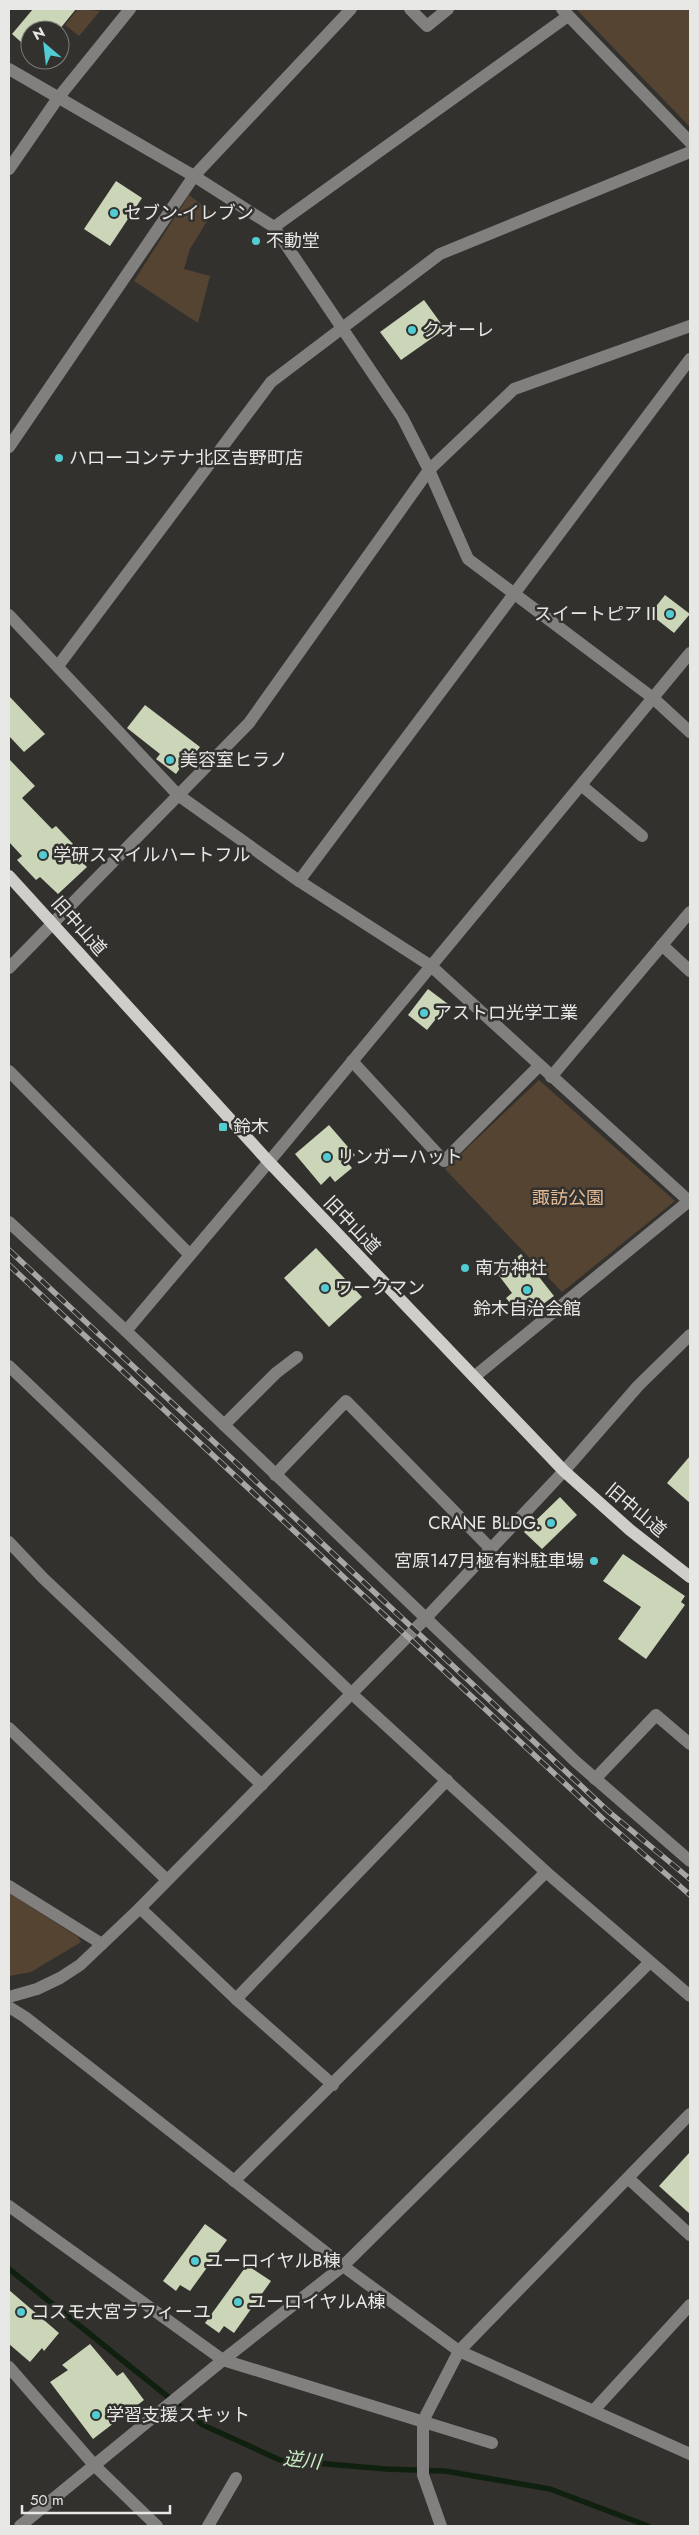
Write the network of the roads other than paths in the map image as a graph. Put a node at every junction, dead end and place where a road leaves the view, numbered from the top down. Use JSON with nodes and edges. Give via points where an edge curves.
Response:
{"nodes":[{"id":1,"x":130,"y":9,"type":"edge"},
{"id":2,"x":351,"y":9,"type":"edge"},
{"id":3,"x":410,"y":9,"type":"edge"},
{"id":4,"x":448,"y":9,"type":"edge"},
{"id":5,"x":565,"y":12,"type":"edge"},
{"id":6,"x":9,"y":69,"type":"edge"},
{"id":7,"x":58,"y":98,"type":"junction"},
{"id":8,"x":690,"y":142,"type":"edge"},
{"id":9,"x":690,"y":152,"type":"edge"},
{"id":10,"x":9,"y":168,"type":"edge"},
{"id":11,"x":194,"y":176,"type":"junction"},
{"id":12,"x":274,"y":227,"type":"junction"},
{"id":13,"x":690,"y":326,"type":"edge"},
{"id":14,"x":343,"y":329,"type":"junction"},
{"id":15,"x":690,"y":359,"type":"edge"},
{"id":16,"x":9,"y":447,"type":"edge"},
{"id":17,"x":429,"y":470,"type":"junction"},
{"id":18,"x":515,"y":595,"type":"junction"},
{"id":19,"x":9,"y":614,"type":"edge"},
{"id":20,"x":690,"y":653,"type":"edge"},
{"id":21,"x":58,"y":666,"type":"junction"},
{"id":22,"x":653,"y":698,"type":"junction"},
{"id":23,"x":690,"y":732,"type":"edge"},
{"id":24,"x":581,"y":785,"type":"junction"},
{"id":25,"x":178,"y":795,"type":"junction"},
{"id":26,"x":642,"y":836,"type":"dead end"},
{"id":27,"x":9,"y":876,"type":"edge"},
{"id":28,"x":300,"y":881,"type":"junction"},
{"id":29,"x":690,"y":912,"type":"edge"},
{"id":30,"x":53,"y":923,"type":"junction"},
{"id":31,"x":662,"y":944,"type":"junction"},
{"id":32,"x":431,"y":966,"type":"junction"},
{"id":33,"x":9,"y":968,"type":"edge"},
{"id":34,"x":690,"y":970,"type":"edge"},
{"id":35,"x":352,"y":1061,"type":"junction"},
{"id":36,"x":538,"y":1066,"type":"junction"},
{"id":37,"x":9,"y":1071,"type":"edge"},
{"id":38,"x":551,"y":1077,"type":"junction"},
{"id":39,"x":269,"y":1162,"type":"junction"},
{"id":40,"x":690,"y":1202,"type":"edge"},
{"id":41,"x":9,"y":1222,"type":"edge"},
{"id":42,"x":190,"y":1255,"type":"junction"},
{"id":43,"x":126,"y":1330,"type":"junction"},
{"id":44,"x":690,"y":1335,"type":"edge"},
{"id":45,"x":297,"y":1357,"type":"dead end"},
{"id":46,"x":9,"y":1366,"type":"edge"},
{"id":47,"x":474,"y":1377,"type":"junction"},
{"id":48,"x":224,"y":1425,"type":"junction"},
{"id":49,"x":564,"y":1471,"type":"junction"},
{"id":50,"x":276,"y":1475,"type":"junction"},
{"id":51,"x":9,"y":1542,"type":"edge"},
{"id":52,"x":491,"y":1549,"type":"junction"},
{"id":53,"x":690,"y":1577,"type":"edge"},
{"id":54,"x":425,"y":1620,"type":"junction"},
{"id":55,"x":352,"y":1694,"type":"junction"},
{"id":56,"x":9,"y":1728,"type":"edge"},
{"id":57,"x":690,"y":1744,"type":"edge"},
{"id":58,"x":595,"y":1779,"type":"junction"},
{"id":59,"x":448,"y":1780,"type":"junction"},
{"id":60,"x":262,"y":1785,"type":"junction"},
{"id":61,"x":690,"y":1861,"type":"edge"},
{"id":62,"x":546,"y":1872,"type":"junction"},
{"id":63,"x":167,"y":1880,"type":"junction"},
{"id":64,"x":9,"y":1886,"type":"edge"},
{"id":65,"x":140,"y":1908,"type":"junction"},
{"id":66,"x":102,"y":1944,"type":"junction"},
{"id":67,"x":650,"y":1962,"type":"junction"},
{"id":68,"x":690,"y":1996,"type":"edge"},
{"id":69,"x":9,"y":1997,"type":"edge"},
{"id":70,"x":236,"y":1999,"type":"junction"},
{"id":71,"x":9,"y":2007,"type":"edge"},
{"id":72,"x":333,"y":2085,"type":"junction"},
{"id":73,"x":690,"y":2114,"type":"edge"},
{"id":74,"x":628,"y":2178,"type":"junction"},
{"id":75,"x":234,"y":2181,"type":"junction"},
{"id":76,"x":9,"y":2206,"type":"edge"},
{"id":77,"x":690,"y":2234,"type":"edge"},
{"id":78,"x":344,"y":2266,"type":"junction"},
{"id":79,"x":690,"y":2305,"type":"edge"},
{"id":80,"x":459,"y":2350,"type":"junction"},
{"id":81,"x":223,"y":2360,"type":"junction"},
{"id":82,"x":9,"y":2367,"type":"edge"},
{"id":83,"x":594,"y":2410,"type":"junction"},
{"id":84,"x":423,"y":2421,"type":"junction"},
{"id":85,"x":492,"y":2443,"type":"dead end"},
{"id":86,"x":690,"y":2454,"type":"edge"},
{"id":87,"x":95,"y":2466,"type":"junction"},
{"id":88,"x":236,"y":2478,"type":"dead end"},
{"id":89,"x":9,"y":2520,"type":"edge"},
{"id":90,"x":18,"y":2526,"type":"edge"},
{"id":91,"x":157,"y":2526,"type":"edge"},
{"id":92,"x":208,"y":2526,"type":"edge"},
{"id":93,"x":441,"y":2526,"type":"edge"}],
"edges":[{"from":1,"to":7,"type":"street"},
{"from":2,"to":11,"type":"street"},
{"from":3,"to":4,"type":"street","via":[[427,26]]},
{"from":5,"to":8,"type":"street"},
{"from":5,"to":12,"type":"street"},
{"from":6,"to":7,"type":"street"},
{"from":7,"to":10,"type":"street"},
{"from":7,"to":11,"type":"street"},
{"from":9,"to":14,"type":"street","via":[[440,254]]},
{"from":11,"to":12,"type":"street"},
{"from":11,"to":16,"type":"street"},
{"from":12,"to":14,"type":"street"},
{"from":13,"to":17,"type":"street","via":[[514,389]]},
{"from":14,"to":17,"type":"street","via":[[402,417]]},
{"from":14,"to":21,"type":"street","via":[[272,382]]},
{"from":15,"to":18,"type":"street"},
{"from":17,"to":18,"type":"street","via":[[468,560]]},
{"from":17,"to":25,"type":"street","via":[[249,723]]},
{"from":18,"to":22,"type":"street"},
{"from":18,"to":28,"type":"street"},
{"from":19,"to":21,"type":"street"},
{"from":20,"to":22,"type":"street"},
{"from":21,"to":25,"type":"street"},
{"from":22,"to":23,"type":"street"},
{"from":22,"to":24,"type":"street"},
{"from":24,"to":26,"type":"street"},
{"from":24,"to":32,"type":"street"},
{"from":25,"to":28,"type":"street"},
{"from":25,"to":30,"type":"street"},
{"from":27,"to":30,"type":"main road","name":"旧中山道"},
{"from":28,"to":32,"type":"street"},
{"from":29,"to":31,"type":"street"},
{"from":30,"to":33,"type":"street"},
{"from":30,"to":39,"type":"main road","name":"旧中山道"},
{"from":31,"to":34,"type":"street"},
{"from":31,"to":38,"type":"street"},
{"from":32,"to":35,"type":"street"},
{"from":32,"to":36,"type":"street"},
{"from":35,"to":36,"type":"street","via":[[444,1161]]},
{"from":35,"to":39,"type":"street"},
{"from":36,"to":38,"type":"street"},
{"from":37,"to":42,"type":"street"},
{"from":38,"to":40,"type":"street"},
{"from":39,"to":42,"type":"street"},
{"from":39,"to":47,"type":"main road","name":"旧中山道"},
{"from":40,"to":47,"type":"street"},
{"from":41,"to":43,"type":"street"},
{"from":42,"to":43,"type":"street"},
{"from":43,"to":48,"type":"street"},
{"from":44,"to":49,"type":"street","via":[[638,1386]]},
{"from":45,"to":48,"type":"street","via":[[276,1373]]},
{"from":46,"to":55,"type":"street"},
{"from":47,"to":49,"type":"main road","name":"旧中山道"},
{"from":48,"to":50,"type":"street"},
{"from":49,"to":52,"type":"street"},
{"from":49,"to":53,"type":"main road","name":"旧中山道","via":[[630,1530]]},
{"from":50,"to":52,"type":"street","via":[[346,1401]]},
{"from":50,"to":54,"type":"street"},
{"from":51,"to":60,"type":"street"},
{"from":52,"to":54,"type":"street"},
{"from":54,"to":55,"type":"street"},
{"from":54,"to":58,"type":"street"},
{"from":55,"to":59,"type":"street"},
{"from":55,"to":60,"type":"street"},
{"from":56,"to":63,"type":"street"},
{"from":57,"to":58,"type":"street","via":[[656,1716]]},
{"from":58,"to":61,"type":"street"},
{"from":59,"to":62,"type":"street"},
{"from":59,"to":70,"type":"street"},
{"from":60,"to":63,"type":"street"},
{"from":62,"to":67,"type":"street"},
{"from":62,"to":72,"type":"street"},
{"from":63,"to":65,"type":"street"},
{"from":64,"to":66,"type":"street"},
{"from":65,"to":66,"type":"street"},
{"from":65,"to":70,"type":"street"},
{"from":66,"to":69,"type":"street","via":[[60,1978]]},
{"from":67,"to":68,"type":"street"},
{"from":67,"to":78,"type":"street"},
{"from":70,"to":72,"type":"street"},
{"from":71,"to":75,"type":"street"},
{"from":72,"to":75,"type":"street"},
{"from":73,"to":74,"type":"street"},
{"from":74,"to":77,"type":"street"},
{"from":74,"to":80,"type":"street"},
{"from":75,"to":78,"type":"street"},
{"from":76,"to":81,"type":"street"},
{"from":78,"to":80,"type":"street"},
{"from":78,"to":81,"type":"street"},
{"from":79,"to":83,"type":"street"},
{"from":80,"to":83,"type":"street"},
{"from":80,"to":84,"type":"street"},
{"from":81,"to":84,"type":"street"},
{"from":81,"to":87,"type":"street"},
{"from":82,"to":87,"type":"street"},
{"from":83,"to":86,"type":"street"},
{"from":84,"to":85,"type":"street"},
{"from":84,"to":93,"type":"street","via":[[422,2475]]},
{"from":87,"to":90,"type":"street"},
{"from":87,"to":91,"type":"street"},
{"from":88,"to":92,"type":"street"},
{"from":89,"to":90,"type":"street"}]}
